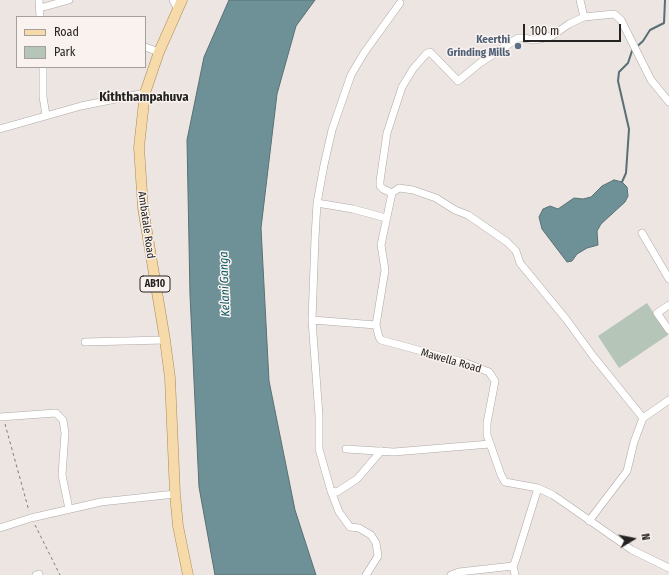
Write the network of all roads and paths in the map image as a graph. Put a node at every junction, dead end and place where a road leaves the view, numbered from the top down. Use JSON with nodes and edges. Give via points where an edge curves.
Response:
{"nodes":[{"id":1,"x":69,"y":0,"type":"edge"},
{"id":2,"x":580,"y":0,"type":"edge"},
{"id":3,"x":177,"y":3,"type":"edge"},
{"id":4,"x":39,"y":4,"type":"edge"},
{"id":5,"x":400,"y":4,"type":"dead end"},
{"id":6,"x":40,"y":16,"type":"edge"},
{"id":7,"x":584,"y":17,"type":"junction"},
{"id":8,"x":146,"y":47,"type":"edge"},
{"id":9,"x":159,"y":52,"type":"junction"},
{"id":10,"x":43,"y":68,"type":"edge"},
{"id":11,"x":145,"y":93,"type":"junction"},
{"id":12,"x":669,"y":102,"type":"edge"},
{"id":13,"x":46,"y":115,"type":"junction"},
{"id":14,"x":0,"y":129,"type":"edge"},
{"id":15,"x":392,"y":193,"type":"junction"},
{"id":16,"x":317,"y":203,"type":"junction"},
{"id":17,"x":386,"y":218,"type":"junction"},
{"id":18,"x":642,"y":233,"type":"dead end"},
{"id":19,"x":669,"y":279,"type":"edge"},
{"id":20,"x":669,"y":305,"type":"edge"},
{"id":21,"x":312,"y":320,"type":"junction"},
{"id":22,"x":376,"y":325,"type":"junction"},
{"id":23,"x":669,"y":330,"type":"edge"},
{"id":24,"x":165,"y":340,"type":"junction"},
{"id":25,"x":85,"y":342,"type":"dead end"},
{"id":26,"x":669,"y":400,"type":"edge"},
{"id":27,"x":1,"y":417,"type":"edge"},
{"id":28,"x":643,"y":418,"type":"junction"},
{"id":29,"x":490,"y":444,"type":"junction"},
{"id":30,"x":346,"y":449,"type":"dead end"},
{"id":31,"x":381,"y":451,"type":"junction"},
{"id":32,"x":538,"y":488,"type":"junction"},
{"id":33,"x":331,"y":491,"type":"junction"},
{"id":34,"x":175,"y":494,"type":"junction"},
{"id":35,"x":69,"y":509,"type":"junction"},
{"id":36,"x":31,"y":518,"type":"junction"},
{"id":37,"x":589,"y":521,"type":"junction"},
{"id":38,"x":0,"y":528,"type":"edge"},
{"id":39,"x":513,"y":566,"type":"junction"},
{"id":40,"x":669,"y":568,"type":"edge"},
{"id":41,"x":60,"y":575,"type":"edge"},
{"id":42,"x":188,"y":575,"type":"edge"},
{"id":43,"x":366,"y":575,"type":"edge"},
{"id":44,"x":451,"y":575,"type":"edge"},
{"id":45,"x":515,"y":575,"type":"edge"}],
"edges":[{"from":1,"to":4,"type":"street"},
{"from":2,"to":7,"type":"street"},
{"from":3,"to":9,"type":"main road","name":"Ambatale Road","number":"AB10"},
{"from":4,"to":6,"type":"street"},
{"from":5,"to":16,"type":"street","via":[[351,74],[332,130]]},
{"from":7,"to":12,"type":"street","via":[[609,14],[618,16],[651,80]]},
{"from":7,"to":15,"type":"street","via":[[552,36],[534,40],[518,38],[458,81],[433,54],[426,54],[413,68],[402,87],[387,133],[380,186]]},
{"from":8,"to":9,"type":"street"},
{"from":9,"to":11,"type":"main road","name":"Ambatale Road","number":"AB10"},
{"from":10,"to":13,"type":"street"},
{"from":11,"to":13,"type":"street"},
{"from":11,"to":24,"type":"main road","name":"Ambatale Road","number":"AB10","via":[[140,134],[141,194],[146,237]]},
{"from":13,"to":14,"type":"street"},
{"from":15,"to":17,"type":"street"},
{"from":15,"to":28,"type":"street","via":[[399,188],[436,198],[468,215],[507,242],[516,251],[520,263]]},
{"from":16,"to":17,"type":"street"},
{"from":16,"to":21,"type":"street"},
{"from":17,"to":22,"type":"street","via":[[381,245],[385,270]]},
{"from":18,"to":19,"type":"street"},
{"from":20,"to":23,"type":"street","via":[[657,313]]},
{"from":21,"to":22,"type":"street"},
{"from":21,"to":33,"type":"street","via":[[319,449]]},
{"from":22,"to":29,"type":"street","name":"Mawella Road","via":[[381,340],[482,368],[493,376],[494,388],[487,423]]},
{"from":24,"to":25,"type":"street"},
{"from":24,"to":34,"type":"main road","name":"Ambatale Road","number":"AB10","via":[[170,378]]},
{"from":26,"to":28,"type":"street"},
{"from":27,"to":35,"type":"street","via":[[56,413],[63,420],[65,433],[62,475]]},
{"from":27,"to":36,"type":"path"},
{"from":28,"to":37,"type":"street","via":[[627,471]]},
{"from":29,"to":31,"type":"street","via":[[401,452]]},
{"from":29,"to":32,"type":"street","name":"Mawella Road","via":[[505,482]]},
{"from":30,"to":31,"type":"street"},
{"from":31,"to":33,"type":"street","via":[[357,479],[337,492]]},
{"from":32,"to":37,"type":"street","name":"Mawella Road","via":[[566,503]]},
{"from":32,"to":39,"type":"street"},
{"from":33,"to":43,"type":"street","via":[[339,512],[350,527],[359,528],[371,535],[376,543],[378,556]]},
{"from":34,"to":35,"type":"street","via":[[101,502]]},
{"from":34,"to":42,"type":"main road","name":"Ambatale Road","number":"AB10","via":[[178,526]]},
{"from":35,"to":36,"type":"street"},
{"from":36,"to":38,"type":"street"},
{"from":36,"to":41,"type":"path"},
{"from":37,"to":40,"type":"street","name":"Mawella Road","via":[[632,550]]},
{"from":39,"to":44,"type":"street"},
{"from":39,"to":45,"type":"street"}]}
